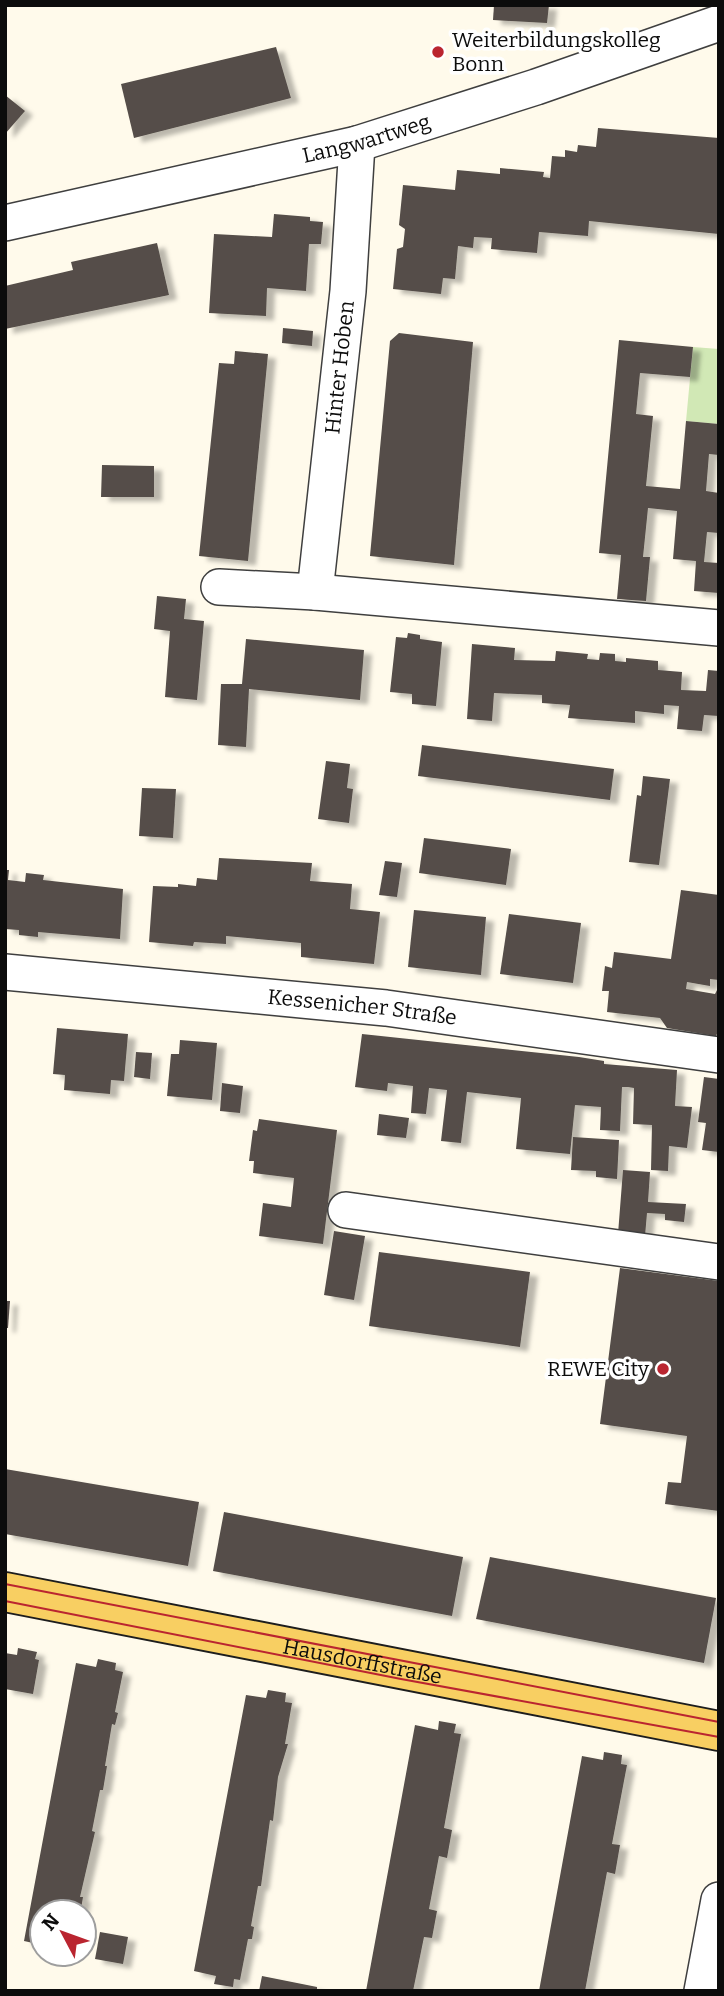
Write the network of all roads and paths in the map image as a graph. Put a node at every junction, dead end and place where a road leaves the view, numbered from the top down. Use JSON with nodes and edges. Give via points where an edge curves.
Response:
{"nodes":[{"id":1,"x":719,"y":23,"type":"edge"},
{"id":2,"x":357,"y":144,"type":"junction"},
{"id":3,"x":5,"y":223,"type":"edge"},
{"id":4,"x":219,"y":587,"type":"dead end"},
{"id":5,"x":315,"y":592,"type":"junction"},
{"id":6,"x":719,"y":628,"type":"edge"},
{"id":7,"x":5,"y":972,"type":"edge"},
{"id":8,"x":719,"y":1055,"type":"edge"},
{"id":9,"x":346,"y":1210,"type":"dead end"},
{"id":10,"x":719,"y":1262,"type":"edge"},
{"id":11,"x":5,"y":1592,"type":"edge"},
{"id":12,"x":719,"y":1731,"type":"edge"},
{"id":13,"x":719,"y":1900,"type":"edge"},
{"id":14,"x":702,"y":1991,"type":"edge"}],
"edges":[{"from":1,"to":2,"type":"street","name":"Langwartweg"},
{"from":2,"to":3,"type":"street","name":"Langwartweg"},
{"from":2,"to":5,"type":"street","name":"Hinter Hoben","via":[[348,291]]},
{"from":4,"to":5,"type":"street"},
{"from":5,"to":6,"type":"street"},
{"from":7,"to":8,"type":"street","name":"Kessenicher Straße","via":[[386,1008]]},
{"from":9,"to":10,"type":"street"},
{"from":11,"to":12,"type":"main road","name":"Hausdorffstraße"},
{"from":13,"to":14,"type":"street"}]}
